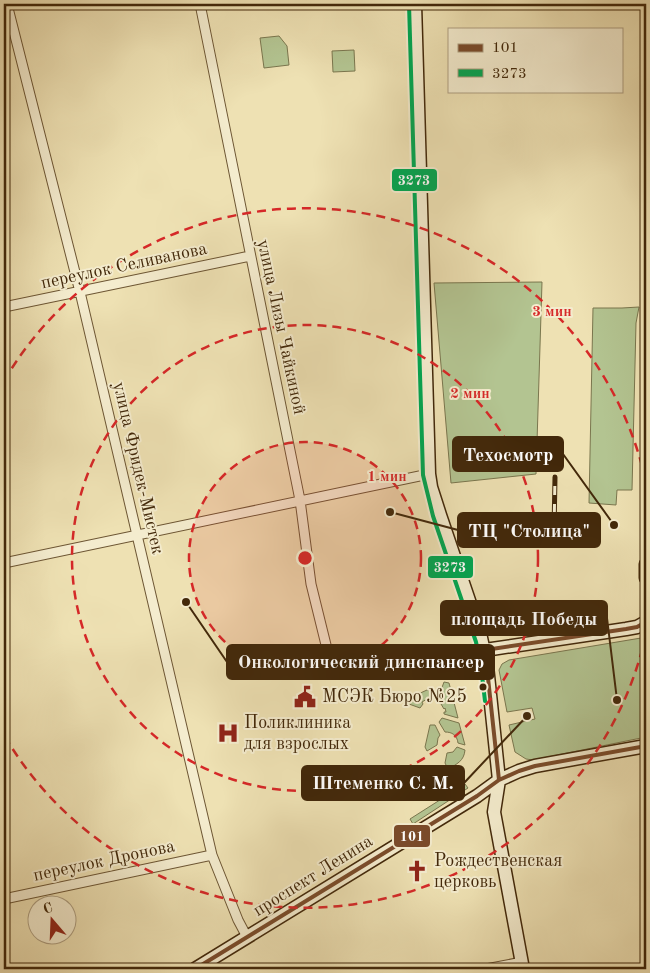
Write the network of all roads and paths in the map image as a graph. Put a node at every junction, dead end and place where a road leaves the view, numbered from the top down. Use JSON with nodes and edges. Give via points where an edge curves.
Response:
{"nodes":[{"id":1,"x":7,"y":4,"type":"edge"},
{"id":2,"x":200,"y":4,"type":"edge"},
{"id":3,"x":415,"y":4,"type":"edge"},
{"id":4,"x":250,"y":256,"type":"junction"},
{"id":5,"x":80,"y":292,"type":"junction"},
{"id":6,"x":4,"y":307,"type":"edge"},
{"id":7,"x":429,"y":474,"type":"junction"},
{"id":8,"x":300,"y":500,"type":"junction"},
{"id":9,"x":138,"y":536,"type":"junction"},
{"id":10,"x":4,"y":563,"type":"edge"},
{"id":11,"x":646,"y":564,"type":"edge"},
{"id":12,"x":646,"y":578,"type":"edge"},
{"id":13,"x":646,"y":622,"type":"edge"},
{"id":14,"x":485,"y":650,"type":"junction"},
{"id":15,"x":329,"y":657,"type":"dead end"},
{"id":16,"x":646,"y":746,"type":"edge"},
{"id":17,"x":499,"y":780,"type":"junction"},
{"id":18,"x":212,"y":855,"type":"junction"},
{"id":19,"x":4,"y":899,"type":"edge"},
{"id":20,"x":247,"y":937,"type":"junction"},
{"id":21,"x":523,"y":966,"type":"edge"},
{"id":22,"x":195,"y":969,"type":"edge"},
{"id":23,"x":486,"y":969,"type":"edge"}],
"edges":[{"from":1,"to":5,"type":"street","name":"улица Фридек-Мистек"},
{"from":2,"to":4,"type":"street","name":"улица Лизы Чайкиной"},
{"from":3,"to":7,"type":"main road"},
{"from":4,"to":5,"type":"street","name":"переулок Селиванова"},
{"from":4,"to":8,"type":"street","name":"улица Лизы Чайкиной"},
{"from":5,"to":6,"type":"street","name":"переулок Селиванова"},
{"from":5,"to":9,"type":"street","name":"улица Фридек-Мистек"},
{"from":7,"to":8,"type":"street"},
{"from":7,"to":14,"type":"main road"},
{"from":8,"to":9,"type":"street"},
{"from":8,"to":15,"type":"street","name":"улица Лизы Чайкиной","via":[[311,584]]},
{"from":9,"to":10,"type":"street"},
{"from":9,"to":18,"type":"street","name":"улица Фридек-Мистек"},
{"from":11,"to":12,"type":"main road"},
{"from":13,"to":14,"type":"main road","via":[[626,629]]},
{"from":14,"to":17,"type":"main road"},
{"from":16,"to":17,"type":"main road","name":"проспект Ленина","via":[[535,766]]},
{"from":17,"to":20,"type":"main road","name":"проспект Ленина"},
{"from":17,"to":21,"type":"main road","via":[[494,812]]},
{"from":18,"to":19,"type":"street","name":"переулок Дронова"},
{"from":18,"to":20,"type":"street","name":"улица Фридек-Мистек"},
{"from":20,"to":22,"type":"main road","name":"проспект Ленина"},
{"from":21,"to":23,"type":"street"}]}
